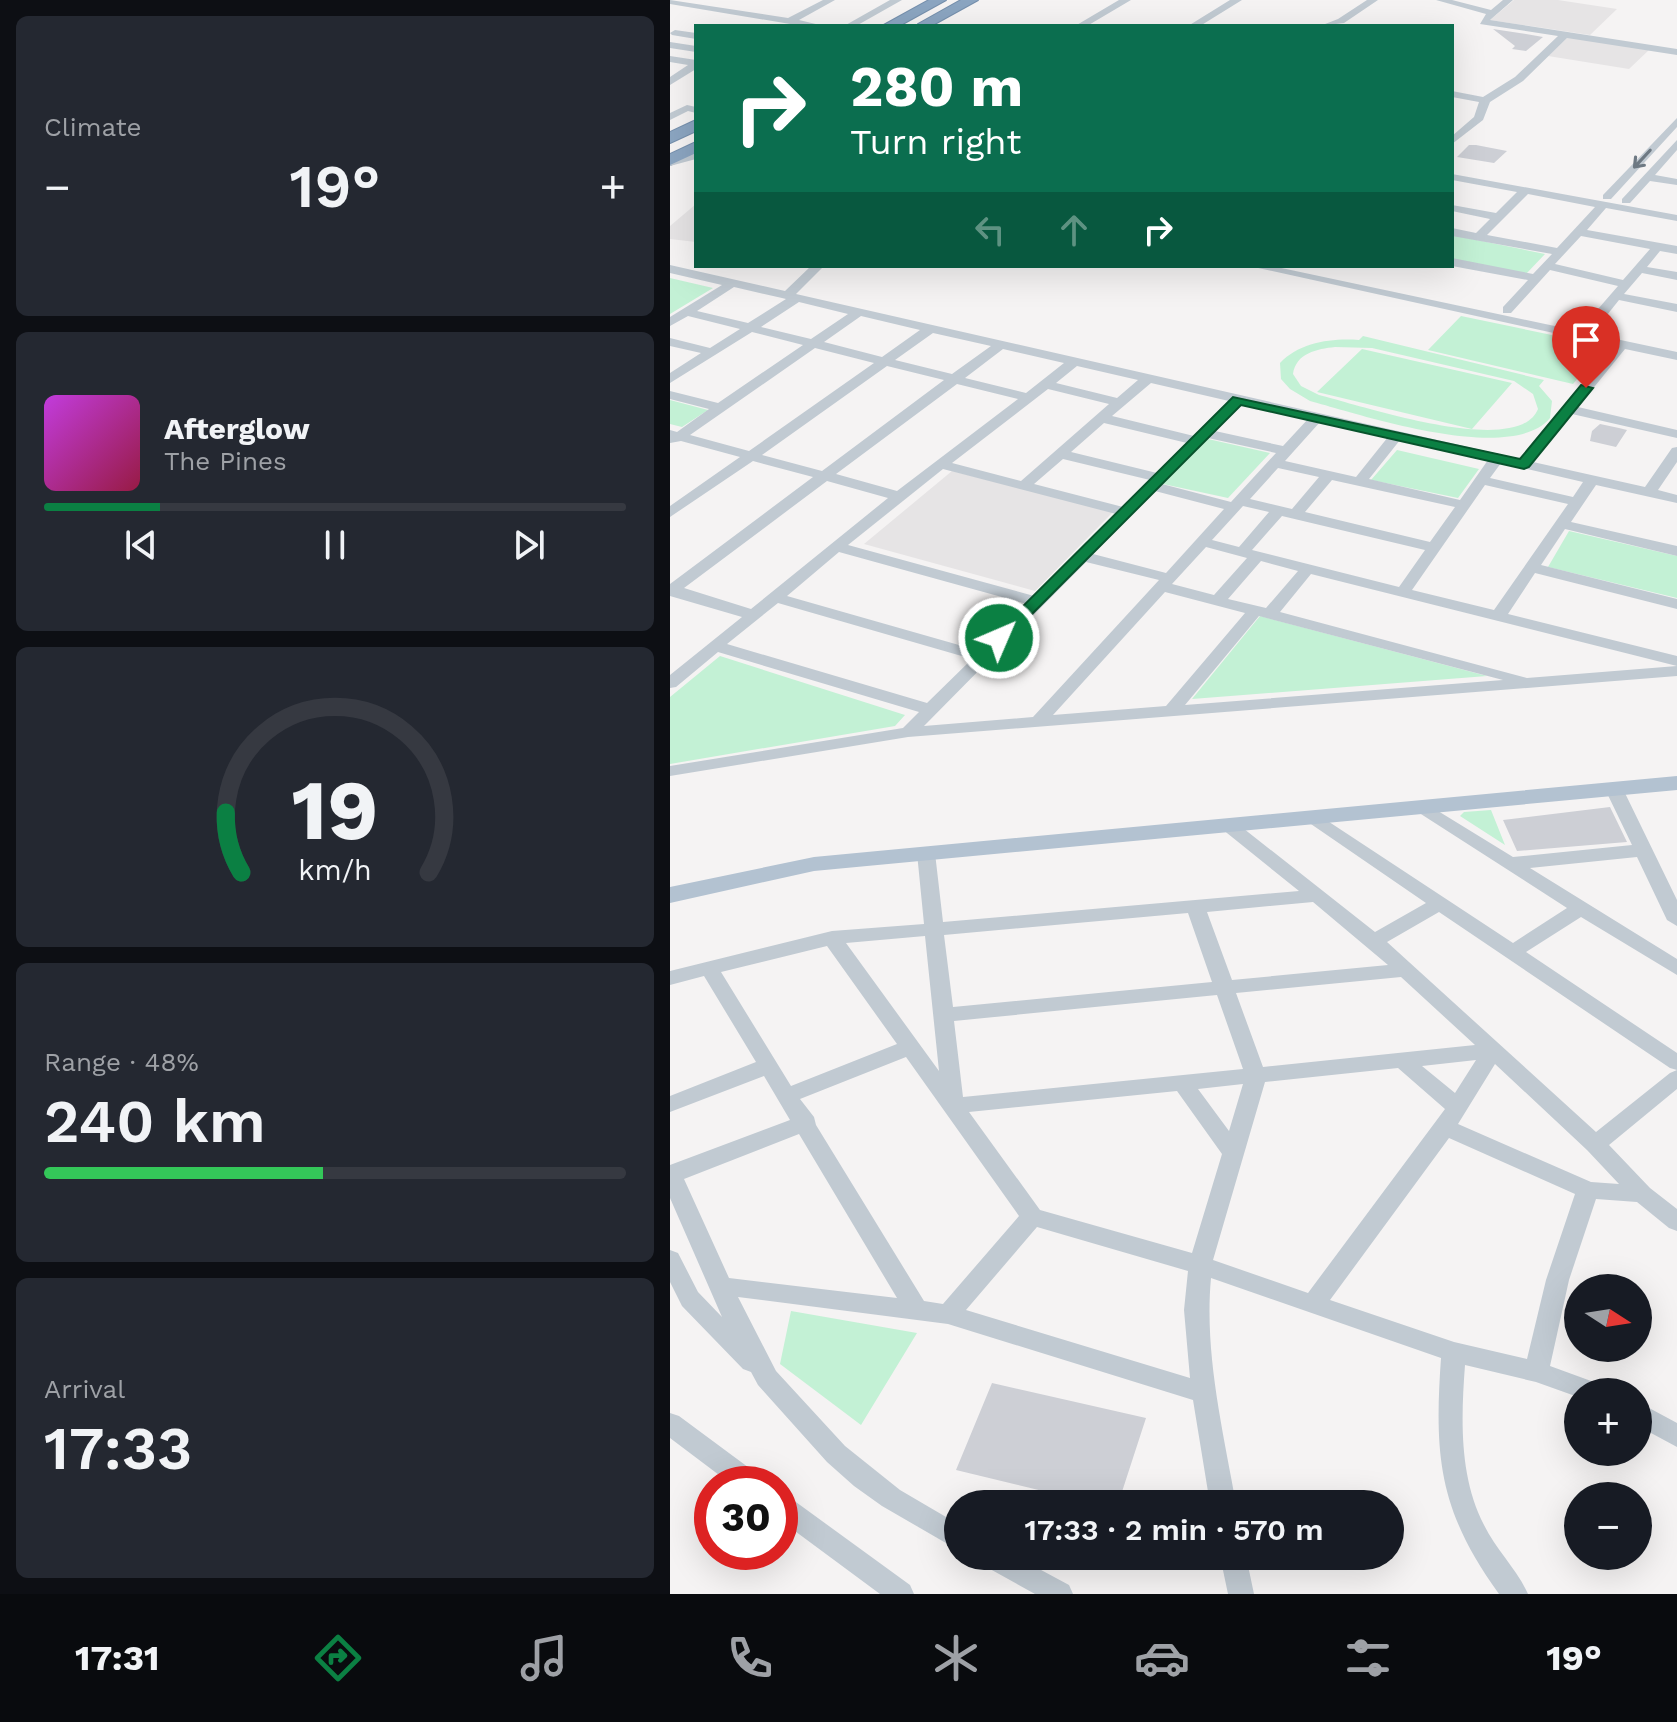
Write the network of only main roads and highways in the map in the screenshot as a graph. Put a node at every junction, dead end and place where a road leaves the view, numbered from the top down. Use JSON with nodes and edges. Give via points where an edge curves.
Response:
{"nodes":[{"id":1,"x":939,"y":0,"type":"edge"},
{"id":2,"x":971,"y":0,"type":"edge"},
{"id":3,"x":893,"y":24,"type":"edge"},
{"id":4,"x":926,"y":24,"type":"edge"},
{"id":5,"x":694,"y":126,"type":"edge"},
{"id":6,"x":670,"y":138,"type":"edge"},
{"id":7,"x":694,"y":148,"type":"edge"},
{"id":8,"x":670,"y":161,"type":"edge"},
{"id":9,"x":1677,"y":783,"type":"edge"},
{"id":10,"x":670,"y":895,"type":"edge"}],
"edges":[{"from":1,"to":3,"type":"highway"},
{"from":2,"to":4,"type":"highway"},
{"from":5,"to":6,"type":"highway"},
{"from":7,"to":8,"type":"highway"},
{"from":9,"to":10,"type":"main road","via":[[814,864]]}]}
